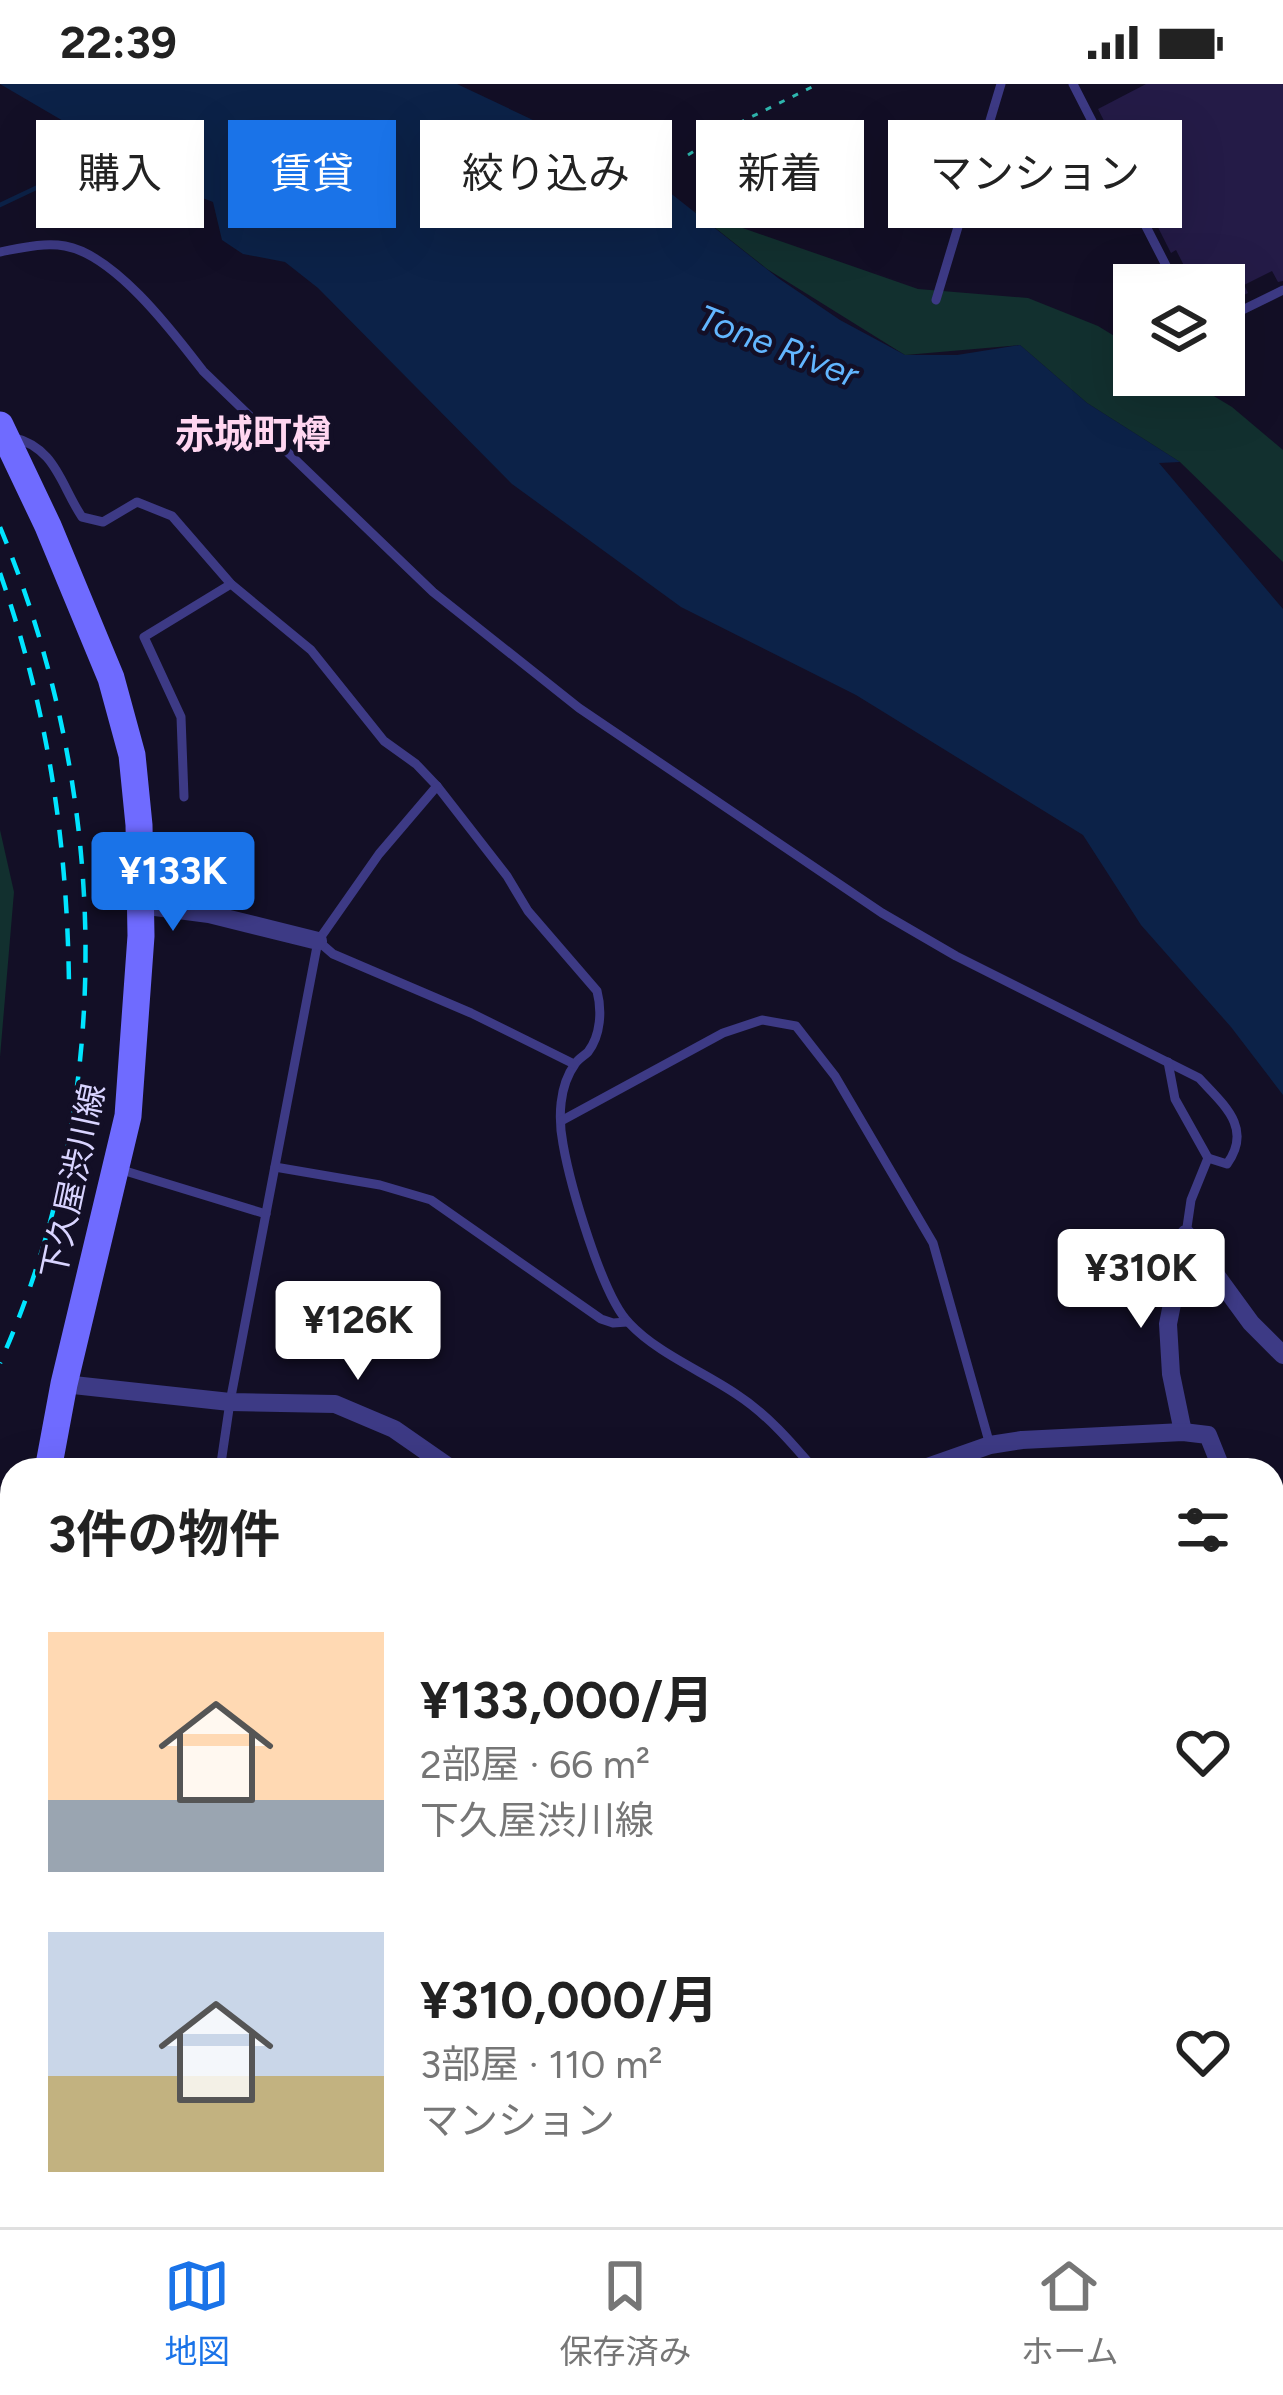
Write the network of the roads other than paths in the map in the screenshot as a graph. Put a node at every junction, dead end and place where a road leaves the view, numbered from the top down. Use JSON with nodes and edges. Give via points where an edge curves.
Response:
{"nodes":[{"id":1,"x":1001,"y":84,"type":"edge"},
{"id":2,"x":1073,"y":84,"type":"edge"},
{"id":3,"x":0,"y":252,"type":"edge"},
{"id":4,"x":1165,"y":264,"type":"edge"},
{"id":5,"x":1283,"y":290,"type":"edge"},
{"id":6,"x":936,"y":300,"type":"dead end"},
{"id":7,"x":1245,"y":309,"type":"edge"},
{"id":8,"x":3,"y":431,"type":"edge"},
{"id":9,"x":231,"y":584,"type":"junction"},
{"id":10,"x":437,"y":786,"type":"junction"},
{"id":11,"x":184,"y":797,"type":"dead end"},
{"id":12,"x":140,"y":905,"type":"junction"},
{"id":13,"x":318,"y":940,"type":"junction"},
{"id":14,"x":1168,"y":1062,"type":"junction"},
{"id":15,"x":574,"y":1064,"type":"junction"},
{"id":16,"x":561,"y":1121,"type":"junction"},
{"id":17,"x":1208,"y":1158,"type":"junction"},
{"id":18,"x":275,"y":1167,"type":"junction"},
{"id":19,"x":116,"y":1168,"type":"junction"},
{"id":20,"x":266,"y":1214,"type":"junction"},
{"id":21,"x":1186,"y":1234,"type":"junction"},
{"id":22,"x":627,"y":1322,"type":"junction"},
{"id":23,"x":1283,"y":1355,"type":"edge"},
{"id":24,"x":64,"y":1384,"type":"junction"},
{"id":25,"x":230,"y":1402,"type":"junction"},
{"id":26,"x":1183,"y":1432,"type":"junction"},
{"id":27,"x":990,"y":1445,"type":"junction"},
{"id":28,"x":50,"y":1458,"type":"edge"},
{"id":29,"x":222,"y":1458,"type":"edge"},
{"id":30,"x":436,"y":1458,"type":"edge"},
{"id":31,"x":804,"y":1458,"type":"edge"},
{"id":32,"x":956,"y":1458,"type":"edge"},
{"id":33,"x":1217,"y":1458,"type":"edge"}],
"edges":[{"from":1,"to":6,"type":"lane"},
{"from":2,"to":4,"type":"lane"},
{"from":3,"to":14,"type":"lane","via":[[58,244],[117,275],[202,371],[433,592],[579,708],[882,913]]},
{"from":5,"to":7,"type":"lane"},
{"from":8,"to":9,"type":"lane","via":[[43,451],[82,517],[103,522],[137,502],[153,506],[172,516]]},
{"from":8,"to":12,"type":"main road","name":"下久屋渋川線","via":[[124,719]]},
{"from":9,"to":10,"type":"lane","via":[[311,650],[384,741]]},
{"from":9,"to":11,"type":"lane","via":[[144,637],[181,717]]},
{"from":10,"to":13,"type":"lane"},
{"from":10,"to":15,"type":"lane","via":[[597,991],[598,1025]]},
{"from":12,"to":13,"type":"street"},
{"from":12,"to":19,"type":"main road","name":"下久屋渋川線","via":[[128,1116]]},
{"from":13,"to":15,"type":"lane"},
{"from":13,"to":18,"type":"lane"},
{"from":14,"to":17,"type":"lane","via":[[1175,1100]]},
{"from":14,"to":17,"type":"lane","via":[[1199,1078],[1239,1131],[1227,1164]]},
{"from":15,"to":16,"type":"lane"},
{"from":16,"to":22,"type":"lane","via":[[590,1242]]},
{"from":16,"to":27,"type":"lane","via":[[723,1033],[762,1020],[796,1026],[835,1076],[933,1243]]},
{"from":17,"to":21,"type":"lane"},
{"from":18,"to":20,"type":"lane"},
{"from":18,"to":22,"type":"lane","via":[[431,1200],[601,1319]]},
{"from":19,"to":20,"type":"lane"},
{"from":19,"to":24,"type":"main road","name":"下久屋渋川線"},
{"from":20,"to":25,"type":"lane"},
{"from":21,"to":23,"type":"street"},
{"from":21,"to":26,"type":"street","via":[[1168,1324]]},
{"from":22,"to":31,"type":"lane","via":[[741,1397]]},
{"from":24,"to":25,"type":"street"},
{"from":24,"to":28,"type":"main road","name":"下久屋渋川線"},
{"from":25,"to":29,"type":"lane"},
{"from":25,"to":30,"type":"street","via":[[335,1404]]},
{"from":26,"to":27,"type":"street"},
{"from":26,"to":33,"type":"street","via":[[1208,1435]]},
{"from":27,"to":32,"type":"street"}]}
